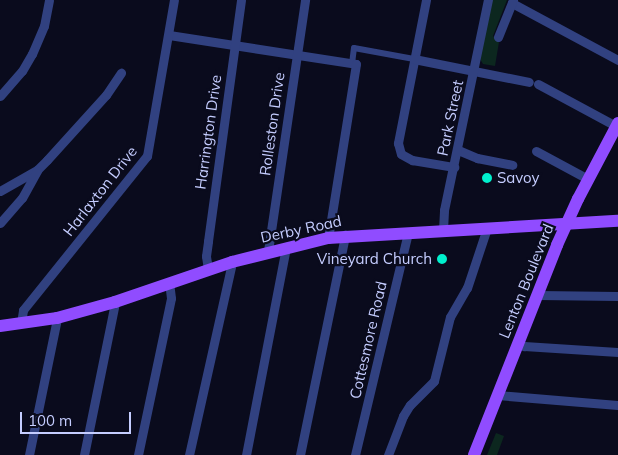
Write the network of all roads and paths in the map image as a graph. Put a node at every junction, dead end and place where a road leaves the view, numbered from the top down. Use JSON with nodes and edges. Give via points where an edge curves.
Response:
{"nodes":[{"id":1,"x":49,"y":0,"type":"edge"},
{"id":2,"x":174,"y":0,"type":"edge"},
{"id":3,"x":241,"y":0,"type":"edge"},
{"id":4,"x":305,"y":0,"type":"edge"},
{"id":5,"x":426,"y":0,"type":"edge"},
{"id":6,"x":488,"y":0,"type":"edge"},
{"id":7,"x":512,"y":2,"type":"edge"},
{"id":8,"x":169,"y":35,"type":"junction"},
{"id":9,"x":498,"y":37,"type":"dead end"},
{"id":10,"x":234,"y":45,"type":"junction"},
{"id":11,"x":296,"y":56,"type":"junction"},
{"id":12,"x":414,"y":59,"type":"junction"},
{"id":13,"x":618,"y":60,"type":"edge"},
{"id":14,"x":354,"y":64,"type":"junction"},
{"id":15,"x":474,"y":72,"type":"junction"},
{"id":16,"x":120,"y":73,"type":"dead end"},
{"id":17,"x":529,"y":82,"type":"dead end"},
{"id":18,"x":538,"y":84,"type":"dead end"},
{"id":19,"x":0,"y":96,"type":"edge"},
{"id":20,"x":617,"y":124,"type":"edge"},
{"id":21,"x":458,"y":150,"type":"junction"},
{"id":22,"x":536,"y":151,"type":"dead end"},
{"id":23,"x":512,"y":165,"type":"dead end"},
{"id":24,"x":454,"y":167,"type":"junction"},
{"id":25,"x":37,"y":170,"type":"junction"},
{"id":26,"x":588,"y":179,"type":"junction"},
{"id":27,"x":0,"y":191,"type":"edge"},
{"id":28,"x":618,"y":221,"type":"edge"},
{"id":29,"x":568,"y":222,"type":"junction"},
{"id":30,"x":0,"y":223,"type":"edge"},
{"id":31,"x":487,"y":228,"type":"junction"},
{"id":32,"x":443,"y":230,"type":"junction"},
{"id":33,"x":408,"y":232,"type":"junction"},
{"id":34,"x":345,"y":235,"type":"junction"},
{"id":35,"x":328,"y":238,"type":"junction"},
{"id":36,"x":286,"y":247,"type":"junction"},
{"id":37,"x":268,"y":251,"type":"junction"},
{"id":38,"x":232,"y":262,"type":"junction"},
{"id":39,"x":208,"y":269,"type":"junction"},
{"id":40,"x":169,"y":282,"type":"junction"},
{"id":41,"x":538,"y":295,"type":"junction"},
{"id":42,"x":618,"y":296,"type":"edge"},
{"id":43,"x":115,"y":302,"type":"junction"},
{"id":44,"x":21,"y":323,"type":"junction"},
{"id":45,"x":56,"y":324,"type":"junction"},
{"id":46,"x":0,"y":326,"type":"edge"},
{"id":47,"x":518,"y":343,"type":"junction"},
{"id":48,"x":618,"y":352,"type":"edge"},
{"id":49,"x":498,"y":395,"type":"junction"},
{"id":50,"x":618,"y":404,"type":"edge"},
{"id":51,"x":29,"y":455,"type":"edge"},
{"id":52,"x":84,"y":455,"type":"edge"},
{"id":53,"x":138,"y":455,"type":"edge"},
{"id":54,"x":190,"y":455,"type":"edge"},
{"id":55,"x":246,"y":455,"type":"edge"},
{"id":56,"x":300,"y":455,"type":"edge"},
{"id":57,"x":355,"y":455,"type":"edge"},
{"id":58,"x":388,"y":455,"type":"edge"},
{"id":59,"x":474,"y":455,"type":"edge"}],
"edges":[{"from":1,"to":19,"type":"street","via":[[44,26],[32,54]]},
{"from":2,"to":8,"type":"street","name":"Harlaxton Drive"},
{"from":3,"to":10,"type":"street","name":"Harrington Drive"},
{"from":4,"to":11,"type":"street","name":"Rolleston Drive"},
{"from":5,"to":12,"type":"street"},
{"from":6,"to":15,"type":"street"},
{"from":7,"to":9,"type":"street"},
{"from":7,"to":13,"type":"street"},
{"from":8,"to":10,"type":"street"},
{"from":8,"to":44,"type":"street","name":"Harlaxton Drive","via":[[147,156],[23,310]]},
{"from":10,"to":11,"type":"street"},
{"from":10,"to":39,"type":"street","name":"Harrington Drive","via":[[206,256]]},
{"from":11,"to":14,"type":"street"},
{"from":11,"to":37,"type":"street","name":"Rolleston Drive"},
{"from":12,"to":14,"type":"street","via":[[354,48]]},
{"from":12,"to":15,"type":"street","name":"Park Street"},
{"from":12,"to":24,"type":"street","via":[[399,133],[401,154],[412,160]]},
{"from":14,"to":35,"type":"street"},
{"from":15,"to":17,"type":"street"},
{"from":15,"to":21,"type":"street","name":"Park Street"},
{"from":16,"to":25,"type":"street","via":[[106,95]]},
{"from":18,"to":20,"type":"street"},
{"from":20,"to":26,"type":"main road","name":"Lenton Boulevard"},
{"from":21,"to":23,"type":"street","via":[[477,158]]},
{"from":21,"to":24,"type":"street","name":"Park Street"},
{"from":22,"to":26,"type":"street"},
{"from":24,"to":32,"type":"street","name":"Park Street"},
{"from":25,"to":27,"type":"street"},
{"from":25,"to":30,"type":"street","via":[[22,198]]},
{"from":26,"to":29,"type":"main road","name":"Lenton Boulevard"},
{"from":28,"to":29,"type":"main road","name":"Derby Road"},
{"from":29,"to":31,"type":"main road","name":"Derby Road","via":[[548,226]]},
{"from":29,"to":41,"type":"main road","name":"Lenton Boulevard"},
{"from":31,"to":32,"type":"main road","name":"Derby Road"},
{"from":31,"to":58,"type":"street","via":[[467,288],[450,317],[434,381],[402,416]]},
{"from":32,"to":33,"type":"main road","name":"Derby Road"},
{"from":33,"to":34,"type":"main road","name":"Derby Road"},
{"from":33,"to":57,"type":"street","name":"Cottesmore Road"},
{"from":34,"to":35,"type":"main road","name":"Derby Road"},
{"from":34,"to":56,"type":"street"},
{"from":35,"to":36,"type":"main road","name":"Derby Road"},
{"from":36,"to":37,"type":"main road","name":"Derby Road"},
{"from":36,"to":55,"type":"street"},
{"from":37,"to":38,"type":"main road","name":"Derby Road"},
{"from":38,"to":39,"type":"main road","name":"Derby Road"},
{"from":38,"to":54,"type":"street"},
{"from":39,"to":40,"type":"main road","name":"Derby Road"},
{"from":40,"to":43,"type":"main road","name":"Derby Road"},
{"from":40,"to":53,"type":"street","via":[[171,298]]},
{"from":41,"to":42,"type":"street"},
{"from":41,"to":47,"type":"main road","name":"Lenton Boulevard"},
{"from":43,"to":45,"type":"main road","name":"Derby Road"},
{"from":43,"to":52,"type":"street"},
{"from":44,"to":45,"type":"main road","name":"Derby Road"},
{"from":44,"to":46,"type":"main road","name":"Derby Road"},
{"from":45,"to":51,"type":"street"},
{"from":47,"to":48,"type":"street"},
{"from":47,"to":49,"type":"main road","name":"Lenton Boulevard"},
{"from":49,"to":50,"type":"street"},
{"from":49,"to":59,"type":"main road","name":"Lenton Boulevard"}]}
